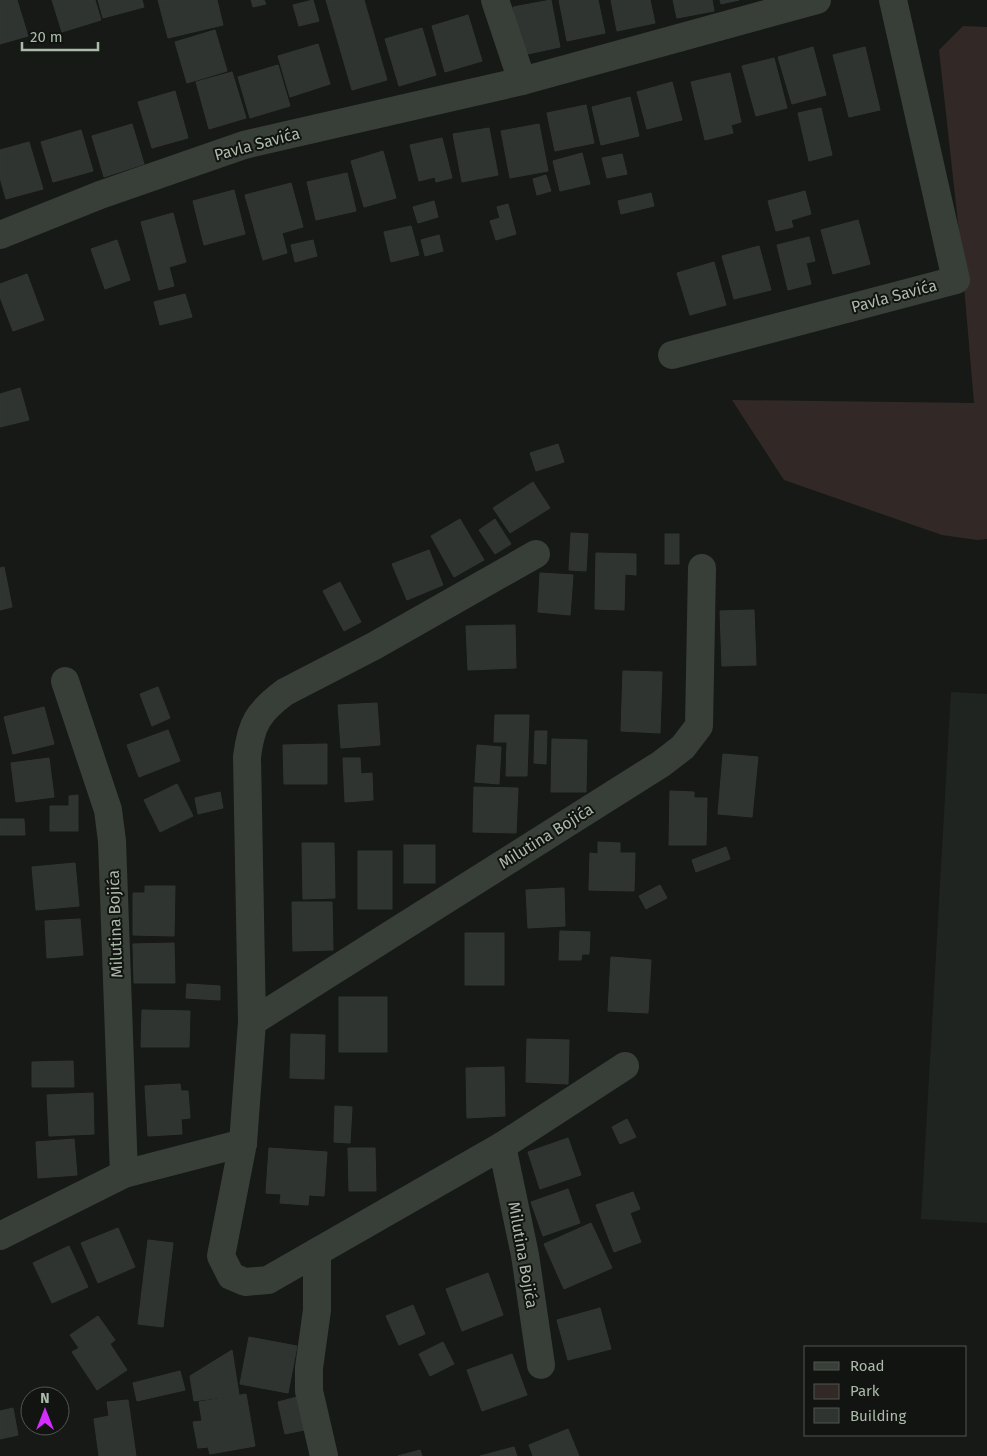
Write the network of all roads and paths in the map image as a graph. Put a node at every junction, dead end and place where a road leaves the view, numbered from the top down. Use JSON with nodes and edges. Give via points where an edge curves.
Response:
{"nodes":[{"id":1,"x":495,"y":0,"type":"edge"},
{"id":2,"x":816,"y":0,"type":"edge"},
{"id":3,"x":894,"y":0,"type":"edge"},
{"id":4,"x":522,"y":81,"type":"junction"},
{"id":5,"x":0,"y":235,"type":"edge"},
{"id":6,"x":672,"y":355,"type":"dead end"},
{"id":7,"x":536,"y":554,"type":"dead end"},
{"id":8,"x":702,"y":568,"type":"dead end"},
{"id":9,"x":64,"y":681,"type":"dead end"},
{"id":10,"x":252,"y":1022,"type":"junction"},
{"id":11,"x":625,"y":1066,"type":"dead end"},
{"id":12,"x":243,"y":1143,"type":"junction"},
{"id":13,"x":502,"y":1146,"type":"junction"},
{"id":14,"x":124,"y":1174,"type":"junction"},
{"id":15,"x":0,"y":1236,"type":"edge"},
{"id":16,"x":317,"y":1252,"type":"junction"},
{"id":17,"x":541,"y":1365,"type":"dead end"},
{"id":18,"x":324,"y":1456,"type":"edge"}],
"edges":[{"from":1,"to":4,"type":"street"},
{"from":2,"to":4,"type":"street","name":"Pavla Savića"},
{"from":3,"to":6,"type":"street","name":"Pavla Savića","via":[[956,280]]},
{"from":4,"to":5,"type":"street","name":"Pavla Savića","via":[[244,145]]},
{"from":7,"to":10,"type":"street","via":[[374,646],[285,692],[260,713],[250,735],[247,757]]},
{"from":8,"to":10,"type":"street","name":"Milutina Bojića","via":[[699,726],[683,747]]},
{"from":9,"to":14,"type":"street","name":"Milutina Bojića","via":[[108,810],[112,841]]},
{"from":10,"to":12,"type":"street"},
{"from":11,"to":13,"type":"street"},
{"from":12,"to":14,"type":"street"},
{"from":12,"to":16,"type":"street","via":[[221,1256],[231,1276],[245,1282],[268,1280]]},
{"from":13,"to":16,"type":"street"},
{"from":13,"to":17,"type":"street","name":"Milutina Bojića","via":[[525,1255]]},
{"from":14,"to":15,"type":"street"},
{"from":16,"to":18,"type":"street","via":[[317,1310],[309,1391]]}]}
